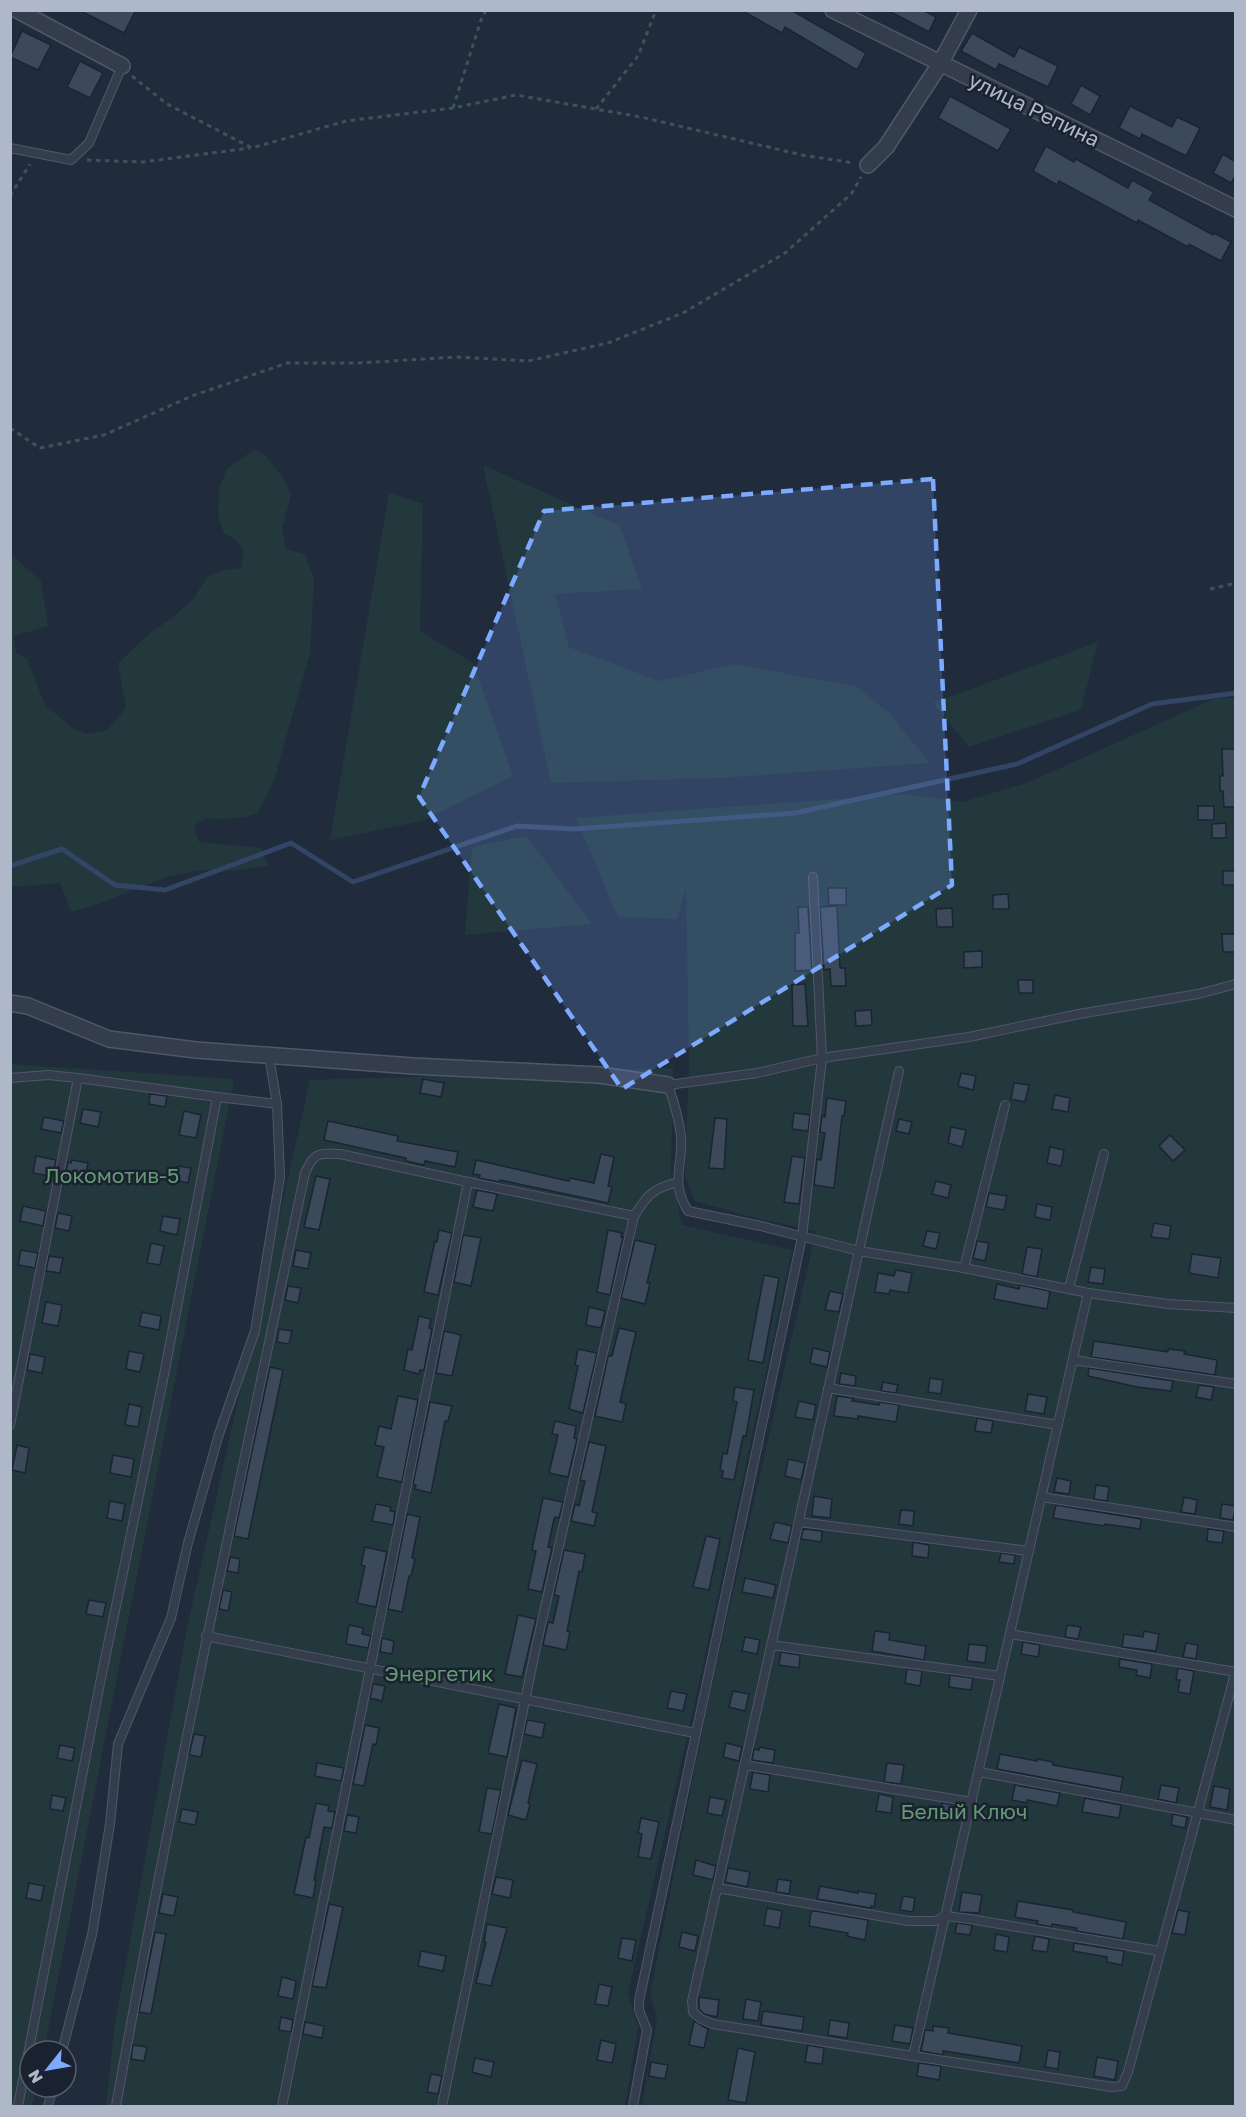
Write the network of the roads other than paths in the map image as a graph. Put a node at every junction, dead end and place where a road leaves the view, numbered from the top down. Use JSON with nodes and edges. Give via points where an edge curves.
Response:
{"nodes":[{"id":1,"x":16,"y":10,"type":"edge"},
{"id":2,"x":833,"y":10,"type":"edge"},
{"id":3,"x":969,"y":10,"type":"edge"},
{"id":4,"x":940,"y":64,"type":"junction"},
{"id":5,"x":122,"y":66,"type":"joint"},
{"id":6,"x":10,"y":148,"type":"edge"},
{"id":7,"x":868,"y":165,"type":"road end"},
{"id":8,"x":1236,"y":210,"type":"edge"},
{"id":9,"x":813,"y":878,"type":"dead end"},
{"id":10,"x":1236,"y":984,"type":"edge"},
{"id":11,"x":10,"y":1003,"type":"edge"},
{"id":12,"x":269,"y":1056,"type":"junction"},
{"id":13,"x":822,"y":1059,"type":"junction"},
{"id":14,"x":899,"y":1071,"type":"dead end"},
{"id":15,"x":10,"y":1078,"type":"edge"},
{"id":16,"x":78,"y":1078,"type":"junction"},
{"id":17,"x":668,"y":1085,"type":"junction"},
{"id":18,"x":217,"y":1097,"type":"junction"},
{"id":19,"x":277,"y":1104,"type":"junction"},
{"id":20,"x":1005,"y":1105,"type":"dead end"},
{"id":21,"x":1104,"y":1154,"type":"dead end"},
{"id":22,"x":468,"y":1182,"type":"junction"},
{"id":23,"x":678,"y":1182,"type":"junction"},
{"id":24,"x":634,"y":1216,"type":"junction"},
{"id":25,"x":802,"y":1237,"type":"junction"},
{"id":26,"x":859,"y":1251,"type":"junction"},
{"id":27,"x":964,"y":1269,"type":"junction"},
{"id":28,"x":1069,"y":1288,"type":"junction"},
{"id":29,"x":1088,"y":1293,"type":"junction"},
{"id":30,"x":1236,"y":1308,"type":"edge"},
{"id":31,"x":1073,"y":1360,"type":"junction"},
{"id":32,"x":1236,"y":1384,"type":"edge"},
{"id":33,"x":828,"y":1388,"type":"junction"},
{"id":34,"x":10,"y":1425,"type":"edge"},
{"id":35,"x":1058,"y":1425,"type":"junction"},
{"id":36,"x":1041,"y":1497,"type":"junction"},
{"id":37,"x":799,"y":1522,"type":"junction"},
{"id":38,"x":1236,"y":1527,"type":"edge"},
{"id":39,"x":1029,"y":1551,"type":"junction"},
{"id":40,"x":1010,"y":1635,"type":"junction"},
{"id":41,"x":206,"y":1636,"type":"junction"},
{"id":42,"x":771,"y":1644,"type":"junction"},
{"id":43,"x":370,"y":1668,"type":"junction"},
{"id":44,"x":1235,"y":1671,"type":"edge"},
{"id":45,"x":1000,"y":1676,"type":"junction"},
{"id":46,"x":526,"y":1700,"type":"junction"},
{"id":47,"x":695,"y":1733,"type":"junction"},
{"id":48,"x":744,"y":1765,"type":"junction"},
{"id":49,"x":979,"y":1772,"type":"junction"},
{"id":50,"x":972,"y":1802,"type":"junction"},
{"id":51,"x":1198,"y":1813,"type":"junction"},
{"id":52,"x":1236,"y":1820,"type":"edge"},
{"id":53,"x":717,"y":1888,"type":"junction"},
{"id":54,"x":946,"y":1916,"type":"junction"},
{"id":55,"x":1159,"y":1951,"type":"junction"},
{"id":56,"x":65,"y":2039,"type":"edge"},
{"id":57,"x":913,"y":2056,"type":"junction"},
{"id":58,"x":18,"y":2106,"type":"edge"},
{"id":59,"x":116,"y":2106,"type":"edge"},
{"id":60,"x":282,"y":2106,"type":"edge"},
{"id":61,"x":442,"y":2106,"type":"edge"},
{"id":62,"x":633,"y":2106,"type":"edge"}],
"edges":[{"from":1,"to":5,"type":"street"},
{"from":2,"to":4,"type":"street","name":"улица Репина"},
{"from":3,"to":4,"type":"street"},
{"from":4,"to":7,"type":"street","via":[[886,147]]},
{"from":4,"to":8,"type":"street","name":"улица Репина"},
{"from":5,"to":6,"type":"lane","via":[[89,142],[71,160]]},
{"from":9,"to":13,"type":"lane"},
{"from":10,"to":13,"type":"lane","via":[[969,1037]]},
{"from":11,"to":12,"type":"street","via":[[28,1006],[109,1039]]},
{"from":12,"to":17,"type":"street","via":[[599,1075]]},
{"from":12,"to":19,"type":"lane"},
{"from":13,"to":17,"type":"lane"},
{"from":13,"to":25,"type":"lane"},
{"from":14,"to":26,"type":"lane"},
{"from":15,"to":16,"type":"lane"},
{"from":16,"to":18,"type":"lane"},
{"from":16,"to":34,"type":"lane"},
{"from":17,"to":23,"type":"lane","via":[[681,1138]]},
{"from":18,"to":19,"type":"lane"},
{"from":18,"to":58,"type":"lane"},
{"from":19,"to":56,"type":"lane","via":[[280,1177],[255,1331],[219,1434],[171,1618],[118,1744],[92,1935]]},
{"from":20,"to":27,"type":"lane"},
{"from":21,"to":28,"type":"lane"},
{"from":22,"to":24,"type":"lane"},
{"from":22,"to":41,"type":"lane","via":[[340,1154],[321,1153],[311,1160],[305,1173]]},
{"from":22,"to":43,"type":"lane"},
{"from":23,"to":24,"type":"lane","via":[[658,1187]]},
{"from":23,"to":25,"type":"lane","via":[[688,1211]]},
{"from":24,"to":46,"type":"lane"},
{"from":25,"to":26,"type":"lane"},
{"from":25,"to":47,"type":"lane"},
{"from":26,"to":27,"type":"lane"},
{"from":26,"to":33,"type":"lane"},
{"from":27,"to":28,"type":"lane"},
{"from":28,"to":29,"type":"lane"},
{"from":29,"to":30,"type":"lane"},
{"from":29,"to":31,"type":"lane"},
{"from":31,"to":32,"type":"lane"},
{"from":31,"to":35,"type":"lane"},
{"from":33,"to":35,"type":"lane"},
{"from":33,"to":37,"type":"lane"},
{"from":35,"to":36,"type":"lane"},
{"from":36,"to":38,"type":"lane"},
{"from":36,"to":39,"type":"lane"},
{"from":37,"to":39,"type":"lane"},
{"from":37,"to":42,"type":"lane"},
{"from":39,"to":40,"type":"lane"},
{"from":40,"to":44,"type":"lane"},
{"from":40,"to":45,"type":"lane"},
{"from":41,"to":43,"type":"lane"},
{"from":41,"to":59,"type":"lane"},
{"from":42,"to":45,"type":"lane"},
{"from":42,"to":48,"type":"lane"},
{"from":43,"to":46,"type":"lane"},
{"from":43,"to":60,"type":"lane"},
{"from":44,"to":51,"type":"lane"},
{"from":45,"to":49,"type":"lane"},
{"from":46,"to":47,"type":"lane"},
{"from":46,"to":61,"type":"lane"},
{"from":47,"to":62,"type":"lane","via":[[639,2001],[647,2030]]},
{"from":48,"to":50,"type":"lane"},
{"from":48,"to":53,"type":"lane"},
{"from":49,"to":50,"type":"lane"},
{"from":49,"to":51,"type":"lane"},
{"from":50,"to":54,"type":"lane"},
{"from":51,"to":52,"type":"lane"},
{"from":51,"to":55,"type":"lane"},
{"from":53,"to":54,"type":"lane","via":[[908,1921],[935,1921]]},
{"from":53,"to":57,"type":"lane","via":[[692,2001],[693,2012],[701,2019]]},
{"from":54,"to":55,"type":"lane"},
{"from":54,"to":57,"type":"lane"},
{"from":55,"to":57,"type":"lane","via":[[1122,2085],[1112,2087]]}]}
